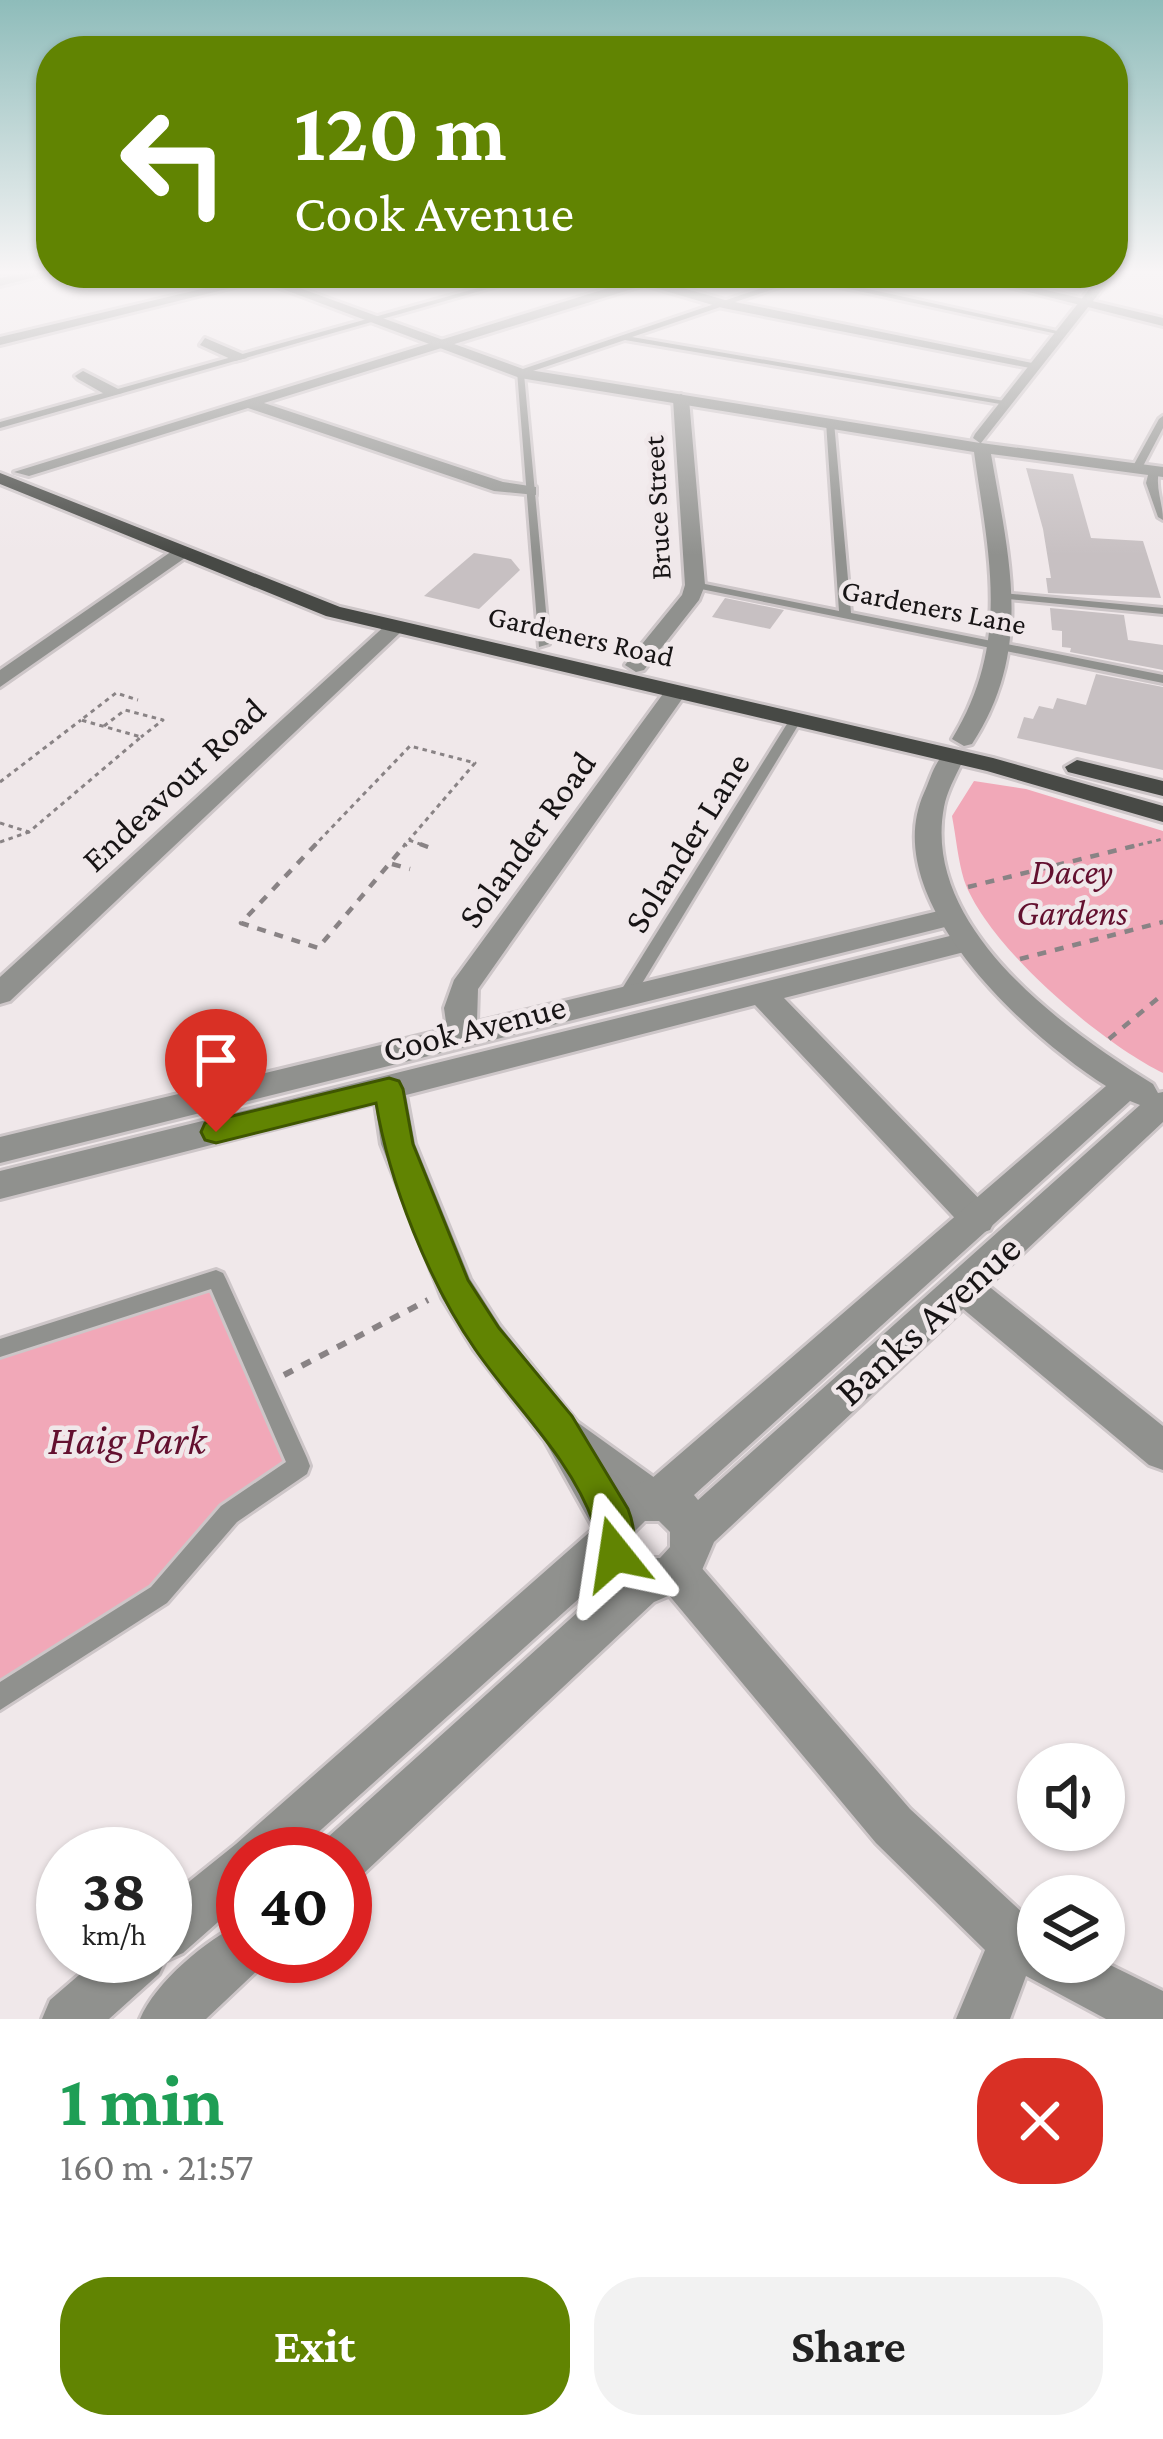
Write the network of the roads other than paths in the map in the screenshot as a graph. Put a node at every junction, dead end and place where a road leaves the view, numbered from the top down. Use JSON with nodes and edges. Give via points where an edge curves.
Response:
{"nodes":[{"id":1,"x":207,"y":367,"type":"edge"},
{"id":2,"x":369,"y":367,"type":"edge"},
{"id":3,"x":501,"y":367,"type":"edge"},
{"id":4,"x":539,"y":367,"type":"edge"},
{"id":5,"x":797,"y":367,"type":"edge"},
{"id":6,"x":1033,"y":367,"type":"edge"},
{"id":7,"x":520,"y":374,"type":"junction"},
{"id":8,"x":83,"y":376,"type":"dead end"},
{"id":9,"x":114,"y":393,"type":"junction"},
{"id":10,"x":681,"y":399,"type":"junction"},
{"id":11,"x":1006,"y":402,"type":"junction"},
{"id":12,"x":249,"y":403,"type":"junction"},
{"id":13,"x":1163,"y":419,"type":"edge"},
{"id":14,"x":830,"y":422,"type":"junction"},
{"id":15,"x":0,"y":425,"type":"edge"},
{"id":16,"x":982,"y":445,"type":"junction"},
{"id":17,"x":0,"y":462,"type":"edge"},
{"id":18,"x":1151,"y":470,"type":"edge"},
{"id":19,"x":11,"y":475,"type":"edge"},
{"id":20,"x":530,"y":491,"type":"junction"},
{"id":21,"x":1163,"y":517,"type":"edge"},
{"id":22,"x":182,"y":553,"type":"junction"},
{"id":23,"x":695,"y":585,"type":"junction"},
{"id":24,"x":1002,"y":596,"type":"junction"},
{"id":25,"x":1163,"y":611,"type":"edge"},
{"id":26,"x":845,"y":614,"type":"junction"},
{"id":27,"x":395,"y":627,"type":"junction"},
{"id":28,"x":543,"y":644,"type":"junction"},
{"id":29,"x":1004,"y":646,"type":"junction"},
{"id":30,"x":636,"y":665,"type":"junction"},
{"id":31,"x":1163,"y":679,"type":"edge"},
{"id":32,"x":0,"y":680,"type":"edge"},
{"id":33,"x":676,"y":692,"type":"junction"},
{"id":34,"x":796,"y":719,"type":"junction"},
{"id":35,"x":959,"y":748,"type":"junction"},
{"id":36,"x":1163,"y":789,"type":"edge"},
{"id":37,"x":1163,"y":814,"type":"edge"},
{"id":38,"x":958,"y":929,"type":"junction"},
{"id":39,"x":0,"y":994,"type":"edge"},
{"id":40,"x":762,"y":994,"type":"junction"},
{"id":41,"x":626,"y":996,"type":"junction"},
{"id":42,"x":464,"y":1037,"type":"junction"},
{"id":43,"x":1128,"y":1085,"type":"junction"},
{"id":44,"x":389,"y":1089,"type":"junction"},
{"id":45,"x":1162,"y":1105,"type":"edge"},
{"id":46,"x":0,"y":1150,"type":"edge"},
{"id":47,"x":0,"y":1185,"type":"edge"},
{"id":48,"x":978,"y":1220,"type":"junction"},
{"id":49,"x":963,"y":1287,"type":"junction"},
{"id":50,"x":0,"y":1348,"type":"edge"},
{"id":51,"x":559,"y":1428,"type":"junction"},
{"id":52,"x":1163,"y":1450,"type":"edge"},
{"id":53,"x":654,"y":1500,"type":"junction"},
{"id":54,"x":613,"y":1532,"type":"junction"},
{"id":55,"x":672,"y":1562,"type":"junction"},
{"id":56,"x":0,"y":1697,"type":"edge"},
{"id":57,"x":286,"y":1827,"type":"edge"},
{"id":58,"x":372,"y":1832,"type":"edge"},
{"id":59,"x":216,"y":1890,"type":"edge"},
{"id":60,"x":192,"y":1911,"type":"edge"},
{"id":61,"x":1017,"y":1938,"type":"edge"},
{"id":62,"x":216,"y":1974,"type":"edge"},
{"id":63,"x":1017,"y":1975,"type":"edge"},
{"id":64,"x":110,"y":1983,"type":"edge"},
{"id":65,"x":1092,"y":1983,"type":"edge"},
{"id":66,"x":69,"y":2019,"type":"edge"},
{"id":67,"x":167,"y":2019,"type":"edge"},
{"id":68,"x":982,"y":2019,"type":"edge"},
{"id":69,"x":1161,"y":2019,"type":"edge"}],
"edges":[{"from":1,"to":9,"type":"lane"},
{"from":2,"to":12,"type":"street"},
{"from":3,"to":7,"type":"street"},
{"from":4,"to":7,"type":"lane"},
{"from":5,"to":11,"type":"lane"},
{"from":6,"to":11,"type":"street"},
{"from":7,"to":10,"type":"street"},
{"from":7,"to":20,"type":"lane"},
{"from":8,"to":9,"type":"street"},
{"from":9,"to":15,"type":"lane"},
{"from":10,"to":14,"type":"street"},
{"from":10,"to":23,"type":"street","name":"Bruce Street"},
{"from":11,"to":16,"type":"street"},
{"from":12,"to":19,"type":"street"},
{"from":12,"to":20,"type":"street"},
{"from":13,"to":18,"type":"lane"},
{"from":14,"to":16,"type":"street"},
{"from":14,"to":26,"type":"lane"},
{"from":16,"to":18,"type":"street"},
{"from":16,"to":24,"type":"street"},
{"from":17,"to":19,"type":"main road","name":"Gardeners Road"},
{"from":18,"to":21,"type":"lane"},
{"from":19,"to":22,"type":"main road","name":"Gardeners Road"},
{"from":19,"to":28,"type":"main road","name":"Gardeners Road","via":[[315,589]]},
{"from":20,"to":28,"type":"lane"},
{"from":22,"to":27,"type":"main road","name":"Gardeners Road","via":[[307,604]]},
{"from":22,"to":32,"type":"street"},
{"from":23,"to":26,"type":"lane","name":"Gardeners Lane"},
{"from":23,"to":30,"type":"street","name":"Bruce Street"},
{"from":24,"to":25,"type":"lane"},
{"from":24,"to":29,"type":"street"},
{"from":26,"to":29,"type":"lane","name":"Gardeners Lane"},
{"from":27,"to":33,"type":"main road","name":"Gardeners Road"},
{"from":27,"to":39,"type":"street","name":"Endeavour Road"},
{"from":28,"to":30,"type":"main road","name":"Gardeners Road"},
{"from":29,"to":31,"type":"lane","name":"Gardeners Lane"},
{"from":29,"to":35,"type":"street"},
{"from":30,"to":35,"type":"main road","name":"Gardeners Road"},
{"from":33,"to":34,"type":"main road","name":"Gardeners Road"},
{"from":33,"to":42,"type":"street","name":"Solander Road","via":[[464,987]]},
{"from":34,"to":35,"type":"main road","name":"Gardeners Road"},
{"from":34,"to":41,"type":"lane","name":"Solander Lane"},
{"from":35,"to":36,"type":"main road","name":"Gardeners Road"},
{"from":35,"to":37,"type":"main road","name":"Gardeners Road"},
{"from":35,"to":38,"type":"street","via":[[932,798],[928,833]]},
{"from":38,"to":40,"type":"street","name":"Cook Avenue"},
{"from":38,"to":41,"type":"street","name":"Cook Avenue"},
{"from":38,"to":43,"type":"street","via":[[1051,1028]]},
{"from":40,"to":44,"type":"street","name":"Cook Avenue"},
{"from":40,"to":48,"type":"street"},
{"from":41,"to":42,"type":"street","name":"Cook Avenue"},
{"from":42,"to":46,"type":"street","name":"Cook Avenue"},
{"from":43,"to":45,"type":"street"},
{"from":43,"to":48,"type":"street","name":"Banks Avenue"},
{"from":44,"to":47,"type":"street","name":"Cook Avenue"},
{"from":44,"to":51,"type":"street","via":[[398,1144],[454,1287]]},
{"from":45,"to":49,"type":"street","name":"Banks Avenue"},
{"from":48,"to":53,"type":"street","name":"Banks Avenue"},
{"from":49,"to":52,"type":"street"},
{"from":49,"to":55,"type":"street","name":"Banks Avenue"},
{"from":50,"to":56,"type":"lane","via":[[216,1279],[299,1466],[229,1514],[159,1595]]},
{"from":51,"to":53,"type":"street"},
{"from":51,"to":54,"type":"street"},
{"from":53,"to":54,"type":"street","via":[[629,1506]]},
{"from":53,"to":55,"type":"street","via":[[680,1511]]},
{"from":54,"to":55,"type":"street","via":[[622,1566]]},
{"from":54,"to":57,"type":"street"},
{"from":55,"to":58,"type":"street","name":"Banks Avenue"},
{"from":55,"to":61,"type":"street","via":[[893,1826]]},
{"from":59,"to":60,"type":"street"},
{"from":62,"to":67,"type":"street"},
{"from":63,"to":68,"type":"street"},
{"from":64,"to":66,"type":"street"},
{"from":65,"to":69,"type":"street"}]}
